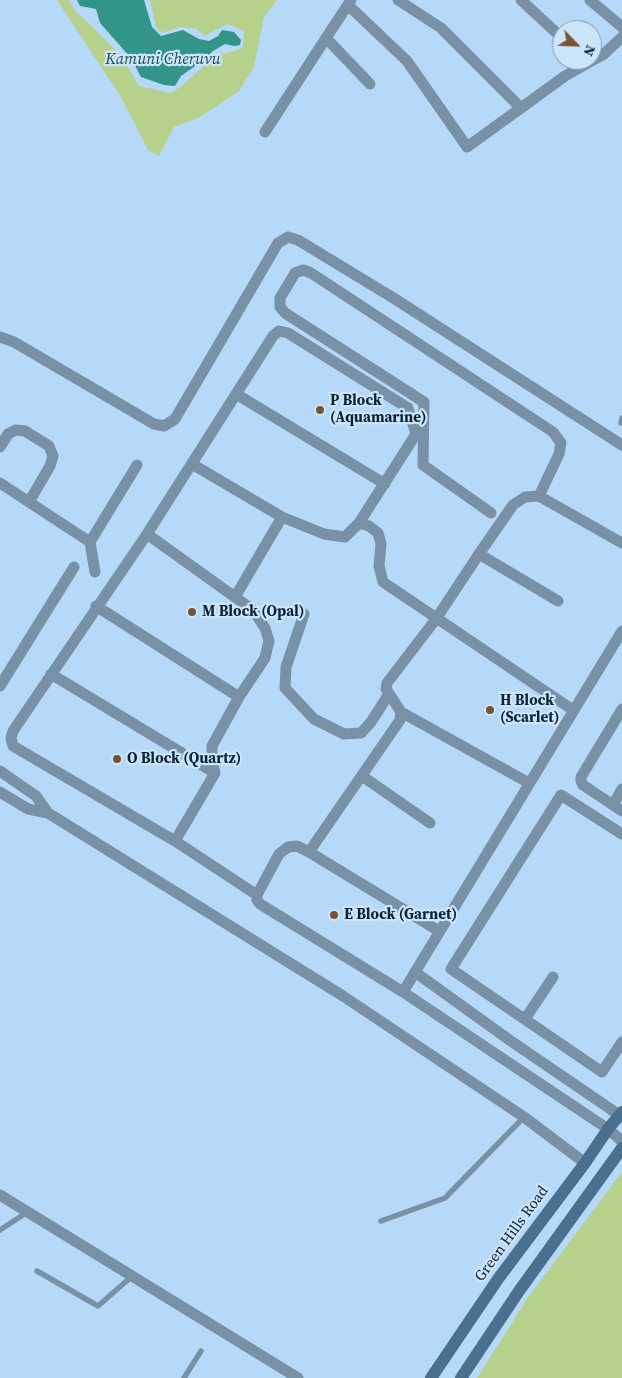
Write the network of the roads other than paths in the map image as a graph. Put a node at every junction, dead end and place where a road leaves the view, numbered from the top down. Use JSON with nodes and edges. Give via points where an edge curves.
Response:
{"nodes":[{"id":1,"x":398,"y":0,"type":"edge"},
{"id":2,"x":521,"y":0,"type":"edge"},
{"id":3,"x":590,"y":0,"type":"edge"},
{"id":4,"x":350,"y":2,"type":"edge"},
{"id":5,"x":622,"y":27,"type":"edge"},
{"id":6,"x":552,"y":29,"type":"edge"},
{"id":7,"x":622,"y":37,"type":"edge"},
{"id":8,"x":326,"y":38,"type":"junction"},
{"id":9,"x":602,"y":55,"type":"edge"},
{"id":10,"x":574,"y":70,"type":"edge"},
{"id":11,"x":370,"y":84,"type":"dead end"},
{"id":12,"x":520,"y":108,"type":"junction"},
{"id":13,"x":265,"y":132,"type":"dead end"},
{"id":14,"x":0,"y":336,"type":"edge"},
{"id":15,"x":236,"y":394,"type":"junction"},
{"id":16,"x":622,"y":444,"type":"edge"},
{"id":17,"x":0,"y":447,"type":"edge"},
{"id":18,"x":192,"y":464,"type":"junction"},
{"id":19,"x":137,"y":465,"type":"dead end"},
{"id":20,"x":0,"y":483,"type":"edge"},
{"id":21,"x":385,"y":484,"type":"junction"},
{"id":22,"x":539,"y":496,"type":"junction"},
{"id":23,"x":30,"y":502,"type":"junction"},
{"id":24,"x":491,"y":513,"type":"dead end"},
{"id":25,"x":282,"y":517,"type":"junction"},
{"id":26,"x":359,"y":523,"type":"junction"},
{"id":27,"x":147,"y":534,"type":"junction"},
{"id":28,"x":90,"y":542,"type":"junction"},
{"id":29,"x":622,"y":543,"type":"edge"},
{"id":30,"x":479,"y":554,"type":"junction"},
{"id":31,"x":74,"y":567,"type":"dead end"},
{"id":32,"x":95,"y":572,"type":"dead end"},
{"id":33,"x":235,"y":597,"type":"junction"},
{"id":34,"x":558,"y":601,"type":"dead end"},
{"id":35,"x":96,"y":606,"type":"junction"},
{"id":36,"x":304,"y":614,"type":"dead end"},
{"id":37,"x":436,"y":619,"type":"junction"},
{"id":38,"x":622,"y":631,"type":"edge"},
{"id":39,"x":51,"y":674,"type":"junction"},
{"id":40,"x":0,"y":686,"type":"edge"},
{"id":41,"x":389,"y":694,"type":"junction"},
{"id":42,"x":238,"y":697,"type":"junction"},
{"id":43,"x":622,"y":709,"type":"edge"},
{"id":44,"x":573,"y":710,"type":"junction"},
{"id":45,"x":401,"y":712,"type":"junction"},
{"id":46,"x":0,"y":771,"type":"edge"},
{"id":47,"x":215,"y":773,"type":"junction"},
{"id":48,"x":362,"y":776,"type":"junction"},
{"id":49,"x":529,"y":783,"type":"junction"},
{"id":50,"x":622,"y":790,"type":"edge"},
{"id":51,"x":0,"y":792,"type":"edge"},
{"id":52,"x":617,"y":808,"type":"edge"},
{"id":53,"x":48,"y":813,"type":"junction"},
{"id":54,"x":430,"y":823,"type":"dead end"},
{"id":55,"x":622,"y":834,"type":"edge"},
{"id":56,"x":175,"y":842,"type":"junction"},
{"id":57,"x":309,"y":852,"type":"junction"},
{"id":58,"x":257,"y":895,"type":"junction"},
{"id":59,"x":439,"y":931,"type":"junction"},
{"id":60,"x":415,"y":972,"type":"junction"},
{"id":61,"x":552,"y":977,"type":"dead end"},
{"id":62,"x":403,"y":992,"type":"junction"},
{"id":63,"x":525,"y":1020,"type":"junction"},
{"id":64,"x":508,"y":1039,"type":"junction"},
{"id":65,"x":622,"y":1042,"type":"edge"},
{"id":66,"x":498,"y":1056,"type":"junction"},
{"id":67,"x":621,"y":1115,"type":"edge"},
{"id":68,"x":524,"y":1117,"type":"junction"},
{"id":69,"x":608,"y":1129,"type":"junction"},
{"id":70,"x":622,"y":1141,"type":"edge"},
{"id":71,"x":622,"y":1148,"type":"edge"},
{"id":72,"x":585,"y":1163,"type":"junction"},
{"id":73,"x":0,"y":1196,"type":"edge"},
{"id":74,"x":26,"y":1213,"type":"junction"},
{"id":75,"x":381,"y":1221,"type":"dead end"},
{"id":76,"x":0,"y":1230,"type":"edge"},
{"id":77,"x":37,"y":1271,"type":"dead end"},
{"id":78,"x":131,"y":1277,"type":"junction"},
{"id":79,"x":201,"y":1351,"type":"dead end"},
{"id":80,"x":184,"y":1378,"type":"edge"},
{"id":81,"x":298,"y":1378,"type":"edge"},
{"id":82,"x":431,"y":1378,"type":"edge"},
{"id":83,"x":461,"y":1378,"type":"edge"}],
"edges":[{"from":1,"to":12,"type":"street","via":[[441,28]]},
{"from":2,"to":6,"type":"street"},
{"from":3,"to":5,"type":"street"},
{"from":4,"to":8,"type":"street"},
{"from":4,"to":12,"type":"street","via":[[406,61],[467,147]]},
{"from":7,"to":9,"type":"street"},
{"from":8,"to":11,"type":"street"},
{"from":8,"to":13,"type":"street"},
{"from":10,"to":12,"type":"street"},
{"from":14,"to":16,"type":"street","via":[[154,424],[164,426],[175,420],[278,243],[288,237],[387,294]]},
{"from":15,"to":18,"type":"street"},
{"from":15,"to":21,"type":"street"},
{"from":15,"to":21,"type":"street","via":[[273,336],[279,331],[288,333],[408,408],[416,434]]},
{"from":17,"to":23,"type":"street","via":[[8,434],[16,430],[25,431],[49,446],[53,456],[50,466]]},
{"from":18,"to":25,"type":"street"},
{"from":18,"to":27,"type":"street"},
{"from":19,"to":28,"type":"street"},
{"from":20,"to":23,"type":"street"},
{"from":21,"to":26,"type":"street"},
{"from":22,"to":24,"type":"street","via":[[559,454],[561,443],[553,432],[311,273],[302,270],[295,273],[280,298],[280,307],[424,402],[423,465]]},
{"from":22,"to":29,"type":"street"},
{"from":22,"to":30,"type":"street","via":[[525,497],[513,505]]},
{"from":23,"to":28,"type":"street"},
{"from":25,"to":26,"type":"street","via":[[324,534],[345,537]]},
{"from":25,"to":33,"type":"street"},
{"from":26,"to":37,"type":"street","via":[[378,533],[381,544],[379,566],[384,582]]},
{"from":27,"to":33,"type":"street"},
{"from":27,"to":35,"type":"street"},
{"from":28,"to":32,"type":"street"},
{"from":30,"to":34,"type":"street"},
{"from":30,"to":37,"type":"street"},
{"from":31,"to":40,"type":"street"},
{"from":33,"to":42,"type":"street","via":[[253,610],[269,641],[265,658]]},
{"from":35,"to":39,"type":"street"},
{"from":35,"to":42,"type":"street"},
{"from":36,"to":41,"type":"street","via":[[286,667],[285,688],[314,719],[344,734],[361,733]]},
{"from":37,"to":41,"type":"street","via":[[387,682]]},
{"from":37,"to":44,"type":"street"},
{"from":38,"to":44,"type":"street"},
{"from":39,"to":47,"type":"street"},
{"from":39,"to":56,"type":"street","via":[[13,731],[13,746]]},
{"from":41,"to":45,"type":"street"},
{"from":42,"to":47,"type":"street","via":[[212,746]]},
{"from":43,"to":52,"type":"street","via":[[581,777],[583,785]]},
{"from":44,"to":49,"type":"street"},
{"from":45,"to":48,"type":"street","via":[[400,720]]},
{"from":45,"to":49,"type":"street"},
{"from":46,"to":53,"type":"street","via":[[36,796]]},
{"from":47,"to":56,"type":"street"},
{"from":48,"to":54,"type":"street"},
{"from":48,"to":57,"type":"street"},
{"from":49,"to":59,"type":"street"},
{"from":50,"to":52,"type":"street"},
{"from":51,"to":53,"type":"street","via":[[28,809]]},
{"from":53,"to":68,"type":"street","via":[[343,996]]},
{"from":55,"to":63,"type":"street","via":[[562,795],[451,969]]},
{"from":56,"to":58,"type":"street"},
{"from":57,"to":58,"type":"street","via":[[297,846],[288,847],[280,854]]},
{"from":57,"to":59,"type":"street"},
{"from":58,"to":62,"type":"street","via":[[260,904]]},
{"from":59,"to":60,"type":"street"},
{"from":60,"to":62,"type":"street"},
{"from":60,"to":64,"type":"street"},
{"from":61,"to":63,"type":"street"},
{"from":62,"to":66,"type":"street"},
{"from":63,"to":65,"type":"street","via":[[602,1072]]},
{"from":64,"to":66,"type":"street"},
{"from":64,"to":67,"type":"street"},
{"from":66,"to":69,"type":"street"},
{"from":67,"to":69,"type":"street","name":"Green Hills Road"},
{"from":68,"to":72,"type":"street"},
{"from":68,"to":75,"type":"lane","via":[[445,1198]]},
{"from":69,"to":70,"type":"street"},
{"from":69,"to":72,"type":"street","name":"Green Hills Road"},
{"from":71,"to":83,"type":"street"},
{"from":72,"to":82,"type":"street","name":"Green Hills Road","via":[[498,1279]]},
{"from":73,"to":74,"type":"street"},
{"from":74,"to":76,"type":"lane"},
{"from":74,"to":78,"type":"street"},
{"from":77,"to":78,"type":"lane","via":[[98,1306]]},
{"from":78,"to":81,"type":"street"},
{"from":79,"to":80,"type":"lane"}]}
